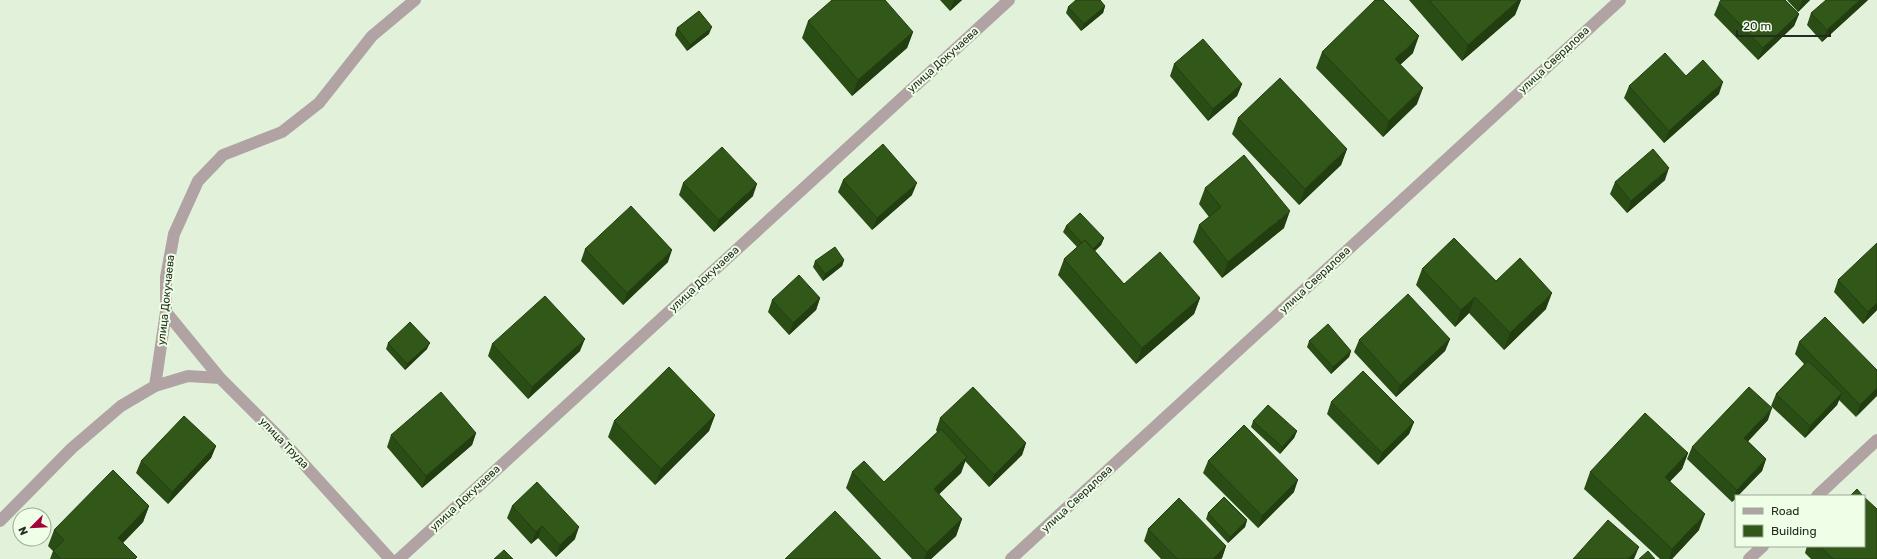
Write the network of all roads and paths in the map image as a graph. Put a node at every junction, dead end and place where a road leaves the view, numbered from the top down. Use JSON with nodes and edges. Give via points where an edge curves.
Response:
{"nodes":[{"id":1,"x":415,"y":0,"type":"edge"},
{"id":2,"x":1009,"y":0,"type":"edge"},
{"id":3,"x":1620,"y":0,"type":"edge"},
{"id":4,"x":166,"y":312,"type":"junction"},
{"id":5,"x":220,"y":378,"type":"junction"},
{"id":6,"x":155,"y":386,"type":"junction"},
{"id":7,"x":1877,"y":440,"type":"edge"},
{"id":8,"x":1818,"y":495,"type":"edge"},
{"id":9,"x":0,"y":521,"type":"edge"},
{"id":10,"x":1762,"y":547,"type":"edge"},
{"id":11,"x":390,"y":559,"type":"edge"},
{"id":12,"x":399,"y":559,"type":"edge"},
{"id":13,"x":1011,"y":559,"type":"edge"},
{"id":14,"x":1749,"y":559,"type":"edge"}],
"edges":[{"from":1,"to":4,"type":"street","name":"улица Докучаева","via":[[372,36],[319,103],[282,132],[223,155],[198,181],[174,234],[166,278]]},
{"from":2,"to":12,"type":"street","name":"улица Докучаева"},
{"from":3,"to":13,"type":"street","name":"улица Свердлова"},
{"from":4,"to":5,"type":"street","name":"улица Труда"},
{"from":4,"to":6,"type":"street","name":"улица Докучаева"},
{"from":5,"to":6,"type":"street","via":[[188,376]]},
{"from":5,"to":11,"type":"street","name":"улица Труда","via":[[281,439]]},
{"from":6,"to":9,"type":"street","via":[[121,406],[72,448]]},
{"from":7,"to":8,"type":"street"},
{"from":10,"to":14,"type":"street"}]}
